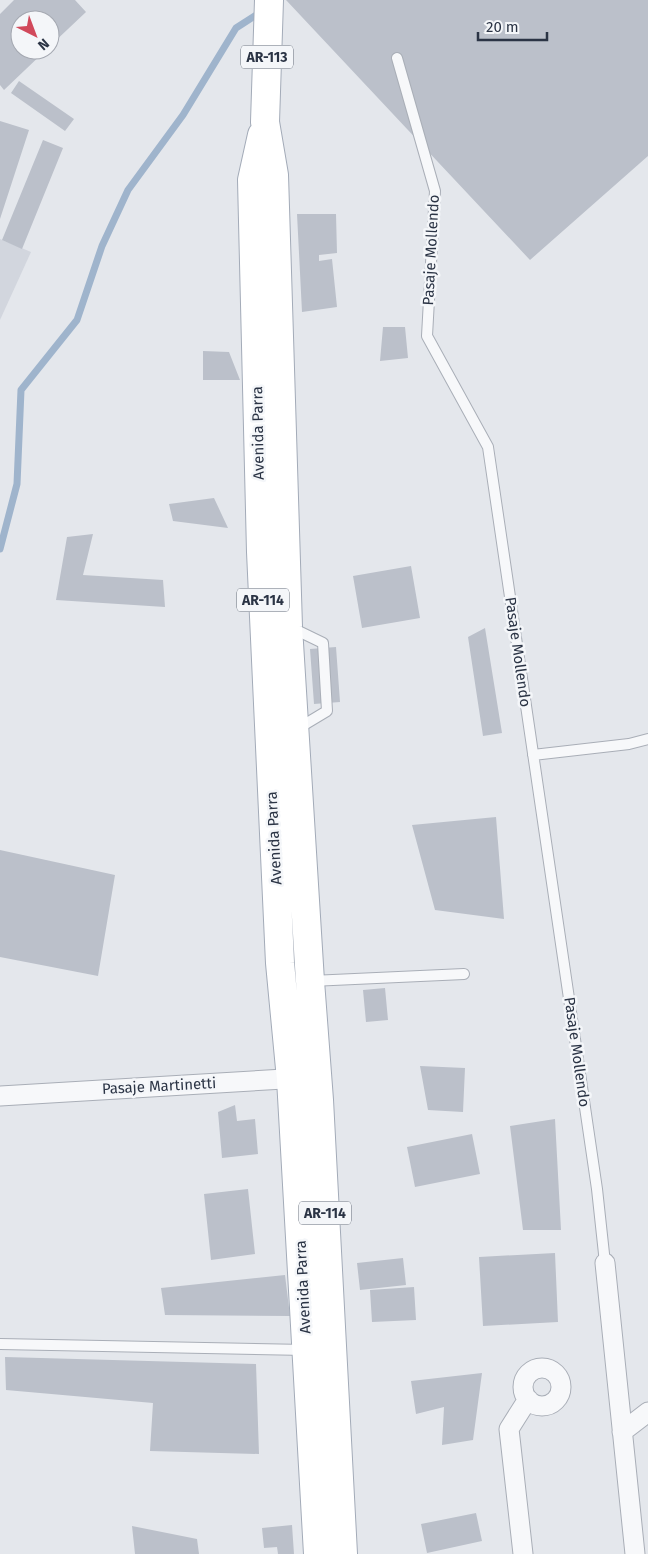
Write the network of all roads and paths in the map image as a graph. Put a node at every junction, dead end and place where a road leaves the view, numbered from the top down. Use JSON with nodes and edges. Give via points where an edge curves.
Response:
{"nodes":[{"id":1,"x":269,"y":0,"type":"edge"},
{"id":2,"x":397,"y":58,"type":"dead end"},
{"id":3,"x":265,"y":118,"type":"junction"},
{"id":4,"x":282,"y":734,"type":"junction"},
{"id":5,"x":648,"y":739,"type":"edge"},
{"id":6,"x":533,"y":755,"type":"junction"},
{"id":7,"x":464,"y":974,"type":"dead end"},
{"id":8,"x":297,"y":981,"type":"junction"},
{"id":9,"x":317,"y":1076,"type":"junction"},
{"id":10,"x":290,"y":1079,"type":"junction"},
{"id":11,"x":0,"y":1096,"type":"edge"},
{"id":12,"x":605,"y":1262,"type":"joint"},
{"id":13,"x":0,"y":1344,"type":"edge"},
{"id":14,"x":320,"y":1350,"type":"junction"},
{"id":15,"x":528,"y":1400,"type":"dead end"},
{"id":16,"x":648,"y":1412,"type":"edge"},
{"id":17,"x":622,"y":1432,"type":"junction"},
{"id":18,"x":318,"y":1554,"type":"edge"},
{"id":19,"x":343,"y":1554,"type":"edge"},
{"id":20,"x":523,"y":1554,"type":"edge"},
{"id":21,"x":635,"y":1554,"type":"edge"}],
"edges":[{"from":1,"to":3,"type":"main road","name":"Avenida Parra","number":"AR-113"},
{"from":2,"to":6,"type":"lane","name":"Pasaje Mollendo","via":[[435,191],[427,336],[488,447]]},
{"from":3,"to":4,"type":"main road","name":"Avenida Parra","number":"AR-114","via":[[274,175],[288,627]]},
{"from":3,"to":4,"type":"main road","name":"Avenida Parra","number":"AR-114","via":[[252,180],[261,552]]},
{"from":4,"to":8,"type":"main road","name":"Avenida Parra","number":"AR-114","via":[[280,963]]},
{"from":5,"to":6,"type":"lane"},
{"from":6,"to":12,"type":"lane","name":"Pasaje Mollendo"},
{"from":7,"to":8,"type":"lane"},
{"from":8,"to":9,"type":"main road","name":"Avenida Parra","number":"AR-114"},
{"from":8,"to":10,"type":"main road","name":"Avenida Parra","number":"AR-114"},
{"from":9,"to":10,"type":"street","name":"Pasaje Martinetti"},
{"from":9,"to":14,"type":"main road","name":"Avenida Parra","number":"AR-114"},
{"from":10,"to":11,"type":"street","name":"Pasaje Martinetti"},
{"from":10,"to":14,"type":"main road","name":"Avenida Parra","number":"AR-114"},
{"from":12,"to":17,"type":"street"},
{"from":13,"to":14,"type":"lane"},
{"from":14,"to":18,"type":"main road","name":"Avenida Parra","number":"AR-114"},
{"from":14,"to":19,"type":"main road","name":"Avenida Parra","number":"AR-114"},
{"from":15,"to":20,"type":"street","via":[[508,1429]]},
{"from":16,"to":17,"type":"street"},
{"from":17,"to":21,"type":"street"}]}
